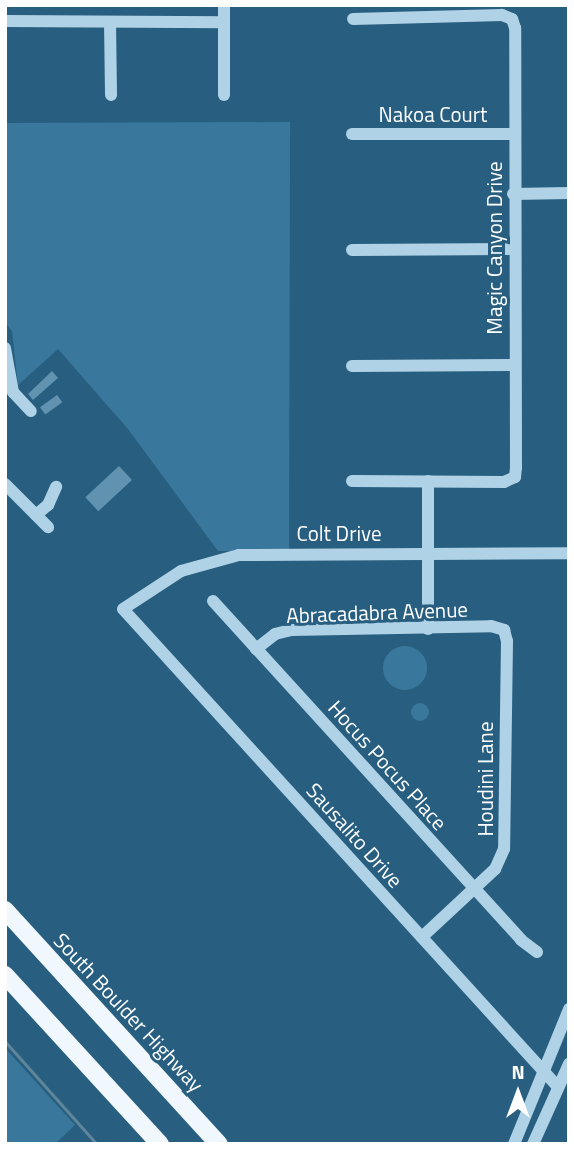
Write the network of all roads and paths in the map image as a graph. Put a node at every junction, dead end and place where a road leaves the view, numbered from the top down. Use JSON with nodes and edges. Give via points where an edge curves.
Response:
{"nodes":[{"id":1,"x":224,"y":5,"type":"edge"},
{"id":2,"x":353,"y":19,"type":"dead end"},
{"id":3,"x":5,"y":22,"type":"edge"},
{"id":4,"x":110,"y":22,"type":"junction"},
{"id":5,"x":224,"y":22,"type":"junction"},
{"id":6,"x":111,"y":94,"type":"dead end"},
{"id":7,"x":224,"y":95,"type":"dead end"},
{"id":8,"x":352,"y":134,"type":"dead end"},
{"id":9,"x":514,"y":134,"type":"junction"},
{"id":10,"x":569,"y":193,"type":"edge"},
{"id":11,"x":513,"y":194,"type":"junction"},
{"id":12,"x":513,"y":249,"type":"junction"},
{"id":13,"x":352,"y":250,"type":"dead end"},
{"id":14,"x":5,"y":348,"type":"edge"},
{"id":15,"x":513,"y":365,"type":"junction"},
{"id":16,"x":352,"y":366,"type":"dead end"},
{"id":17,"x":30,"y":411,"type":"dead end"},
{"id":18,"x":352,"y":481,"type":"dead end"},
{"id":19,"x":428,"y":481,"type":"junction"},
{"id":20,"x":5,"y":484,"type":"edge"},
{"id":21,"x":56,"y":487,"type":"dead end"},
{"id":22,"x":36,"y":515,"type":"junction"},
{"id":23,"x":48,"y":527,"type":"dead end"},
{"id":24,"x":428,"y":553,"type":"junction"},
{"id":25,"x":569,"y":553,"type":"edge"},
{"id":26,"x":214,"y":601,"type":"dead end"},
{"id":27,"x":123,"y":609,"type":"joint"},
{"id":28,"x":428,"y":629,"type":"junction"},
{"id":29,"x":504,"y":630,"type":"joint"},
{"id":30,"x":256,"y":649,"type":"junction"},
{"id":31,"x":475,"y":889,"type":"junction"},
{"id":32,"x":5,"y":910,"type":"edge"},
{"id":33,"x":422,"y":937,"type":"junction"},
{"id":34,"x":537,"y":952,"type":"dead end"},
{"id":35,"x":5,"y":975,"type":"edge"},
{"id":36,"x":569,"y":1009,"type":"edge"},
{"id":37,"x":569,"y":1064,"type":"edge"},
{"id":38,"x":545,"y":1073,"type":"junction"},
{"id":39,"x":558,"y":1087,"type":"junction"},
{"id":40,"x":160,"y":1144,"type":"edge"},
{"id":41,"x":219,"y":1144,"type":"edge"},
{"id":42,"x":514,"y":1144,"type":"edge"},
{"id":43,"x":533,"y":1144,"type":"edge"}],
"edges":[{"from":1,"to":5,"type":"street"},
{"from":2,"to":9,"type":"street","name":"Magic Canyon Drive","via":[[502,15],[512,19]]},
{"from":3,"to":4,"type":"street"},
{"from":4,"to":5,"type":"street"},
{"from":4,"to":6,"type":"street"},
{"from":5,"to":7,"type":"street"},
{"from":8,"to":9,"type":"street","name":"Nakoa Court"},
{"from":9,"to":11,"type":"street","name":"Magic Canyon Drive"},
{"from":10,"to":11,"type":"street"},
{"from":11,"to":12,"type":"street","name":"Magic Canyon Drive"},
{"from":12,"to":13,"type":"street"},
{"from":12,"to":15,"type":"street","name":"Magic Canyon Drive"},
{"from":14,"to":17,"type":"street","via":[[11,386]]},
{"from":15,"to":16,"type":"street"},
{"from":15,"to":19,"type":"street","name":"Magic Canyon Drive","via":[[515,477],[504,482]]},
{"from":18,"to":19,"type":"street"},
{"from":19,"to":24,"type":"street"},
{"from":20,"to":22,"type":"street"},
{"from":21,"to":22,"type":"street","via":[[48,505]]},
{"from":22,"to":23,"type":"street"},
{"from":24,"to":25,"type":"street","name":"Colt Drive"},
{"from":24,"to":27,"type":"street","name":"Colt Drive","via":[[303,552],[221,558],[162,580]]},
{"from":24,"to":28,"type":"street"},
{"from":26,"to":30,"type":"street","name":"Hocus Pocus Place"},
{"from":27,"to":33,"type":"street","name":"Sausalito Drive"},
{"from":28,"to":29,"type":"street","name":"Abracadabra Avenue","via":[[491,626]]},
{"from":28,"to":30,"type":"street","name":"Abracadabra Avenue","via":[[291,630],[275,634]]},
{"from":29,"to":31,"type":"street","name":"Houdini Lane","via":[[508,641],[504,657],[504,849],[495,869]]},
{"from":30,"to":31,"type":"street","name":"Hocus Pocus Place"},
{"from":31,"to":33,"type":"street","name":"Houdini Lane"},
{"from":31,"to":34,"type":"street","name":"Hocus Pocus Place"},
{"from":32,"to":41,"type":"main road","name":"South Boulder Highway"},
{"from":33,"to":38,"type":"street","name":"Sausalito Drive"},
{"from":35,"to":40,"type":"main road"},
{"from":36,"to":38,"type":"street"},
{"from":37,"to":39,"type":"street"},
{"from":38,"to":39,"type":"street","name":"Sausalito Drive"},
{"from":38,"to":42,"type":"street"},
{"from":39,"to":43,"type":"street"}]}
